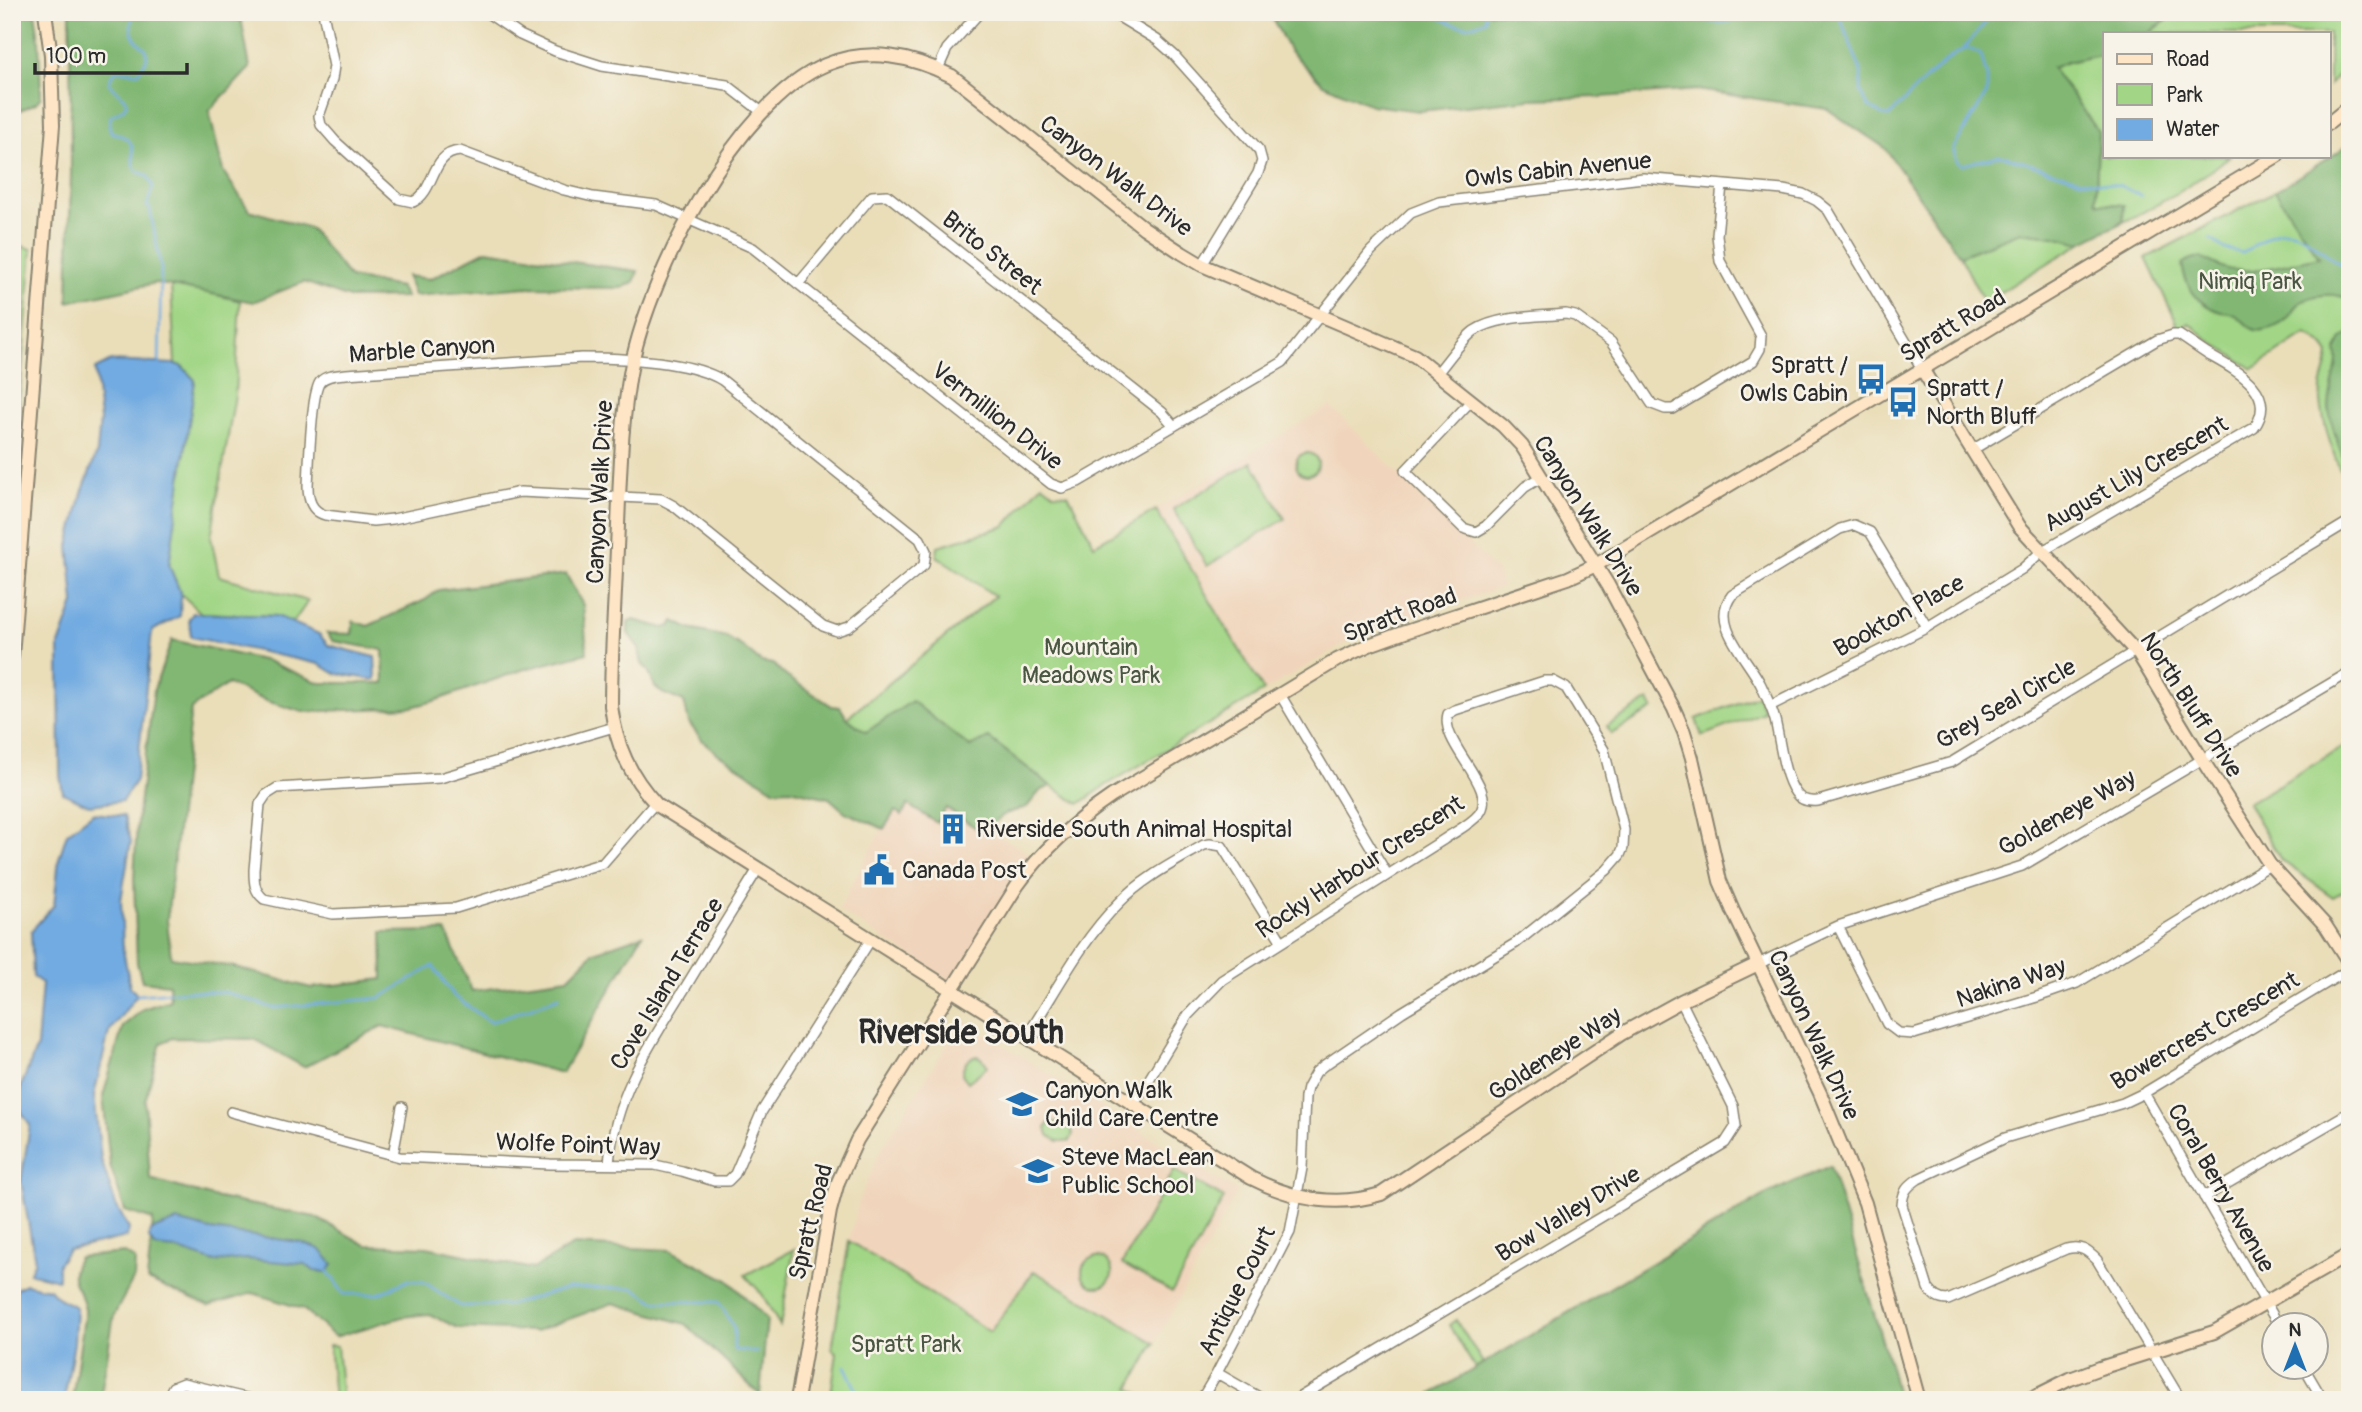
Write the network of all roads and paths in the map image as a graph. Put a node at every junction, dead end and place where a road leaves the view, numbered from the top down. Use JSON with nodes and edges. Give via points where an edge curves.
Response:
{"nodes":[{"id":1,"x":45,"y":12,"type":"edge"},
{"id":2,"x":323,"y":12,"type":"edge"},
{"id":3,"x":486,"y":12,"type":"edge"},
{"id":4,"x":980,"y":12,"type":"edge"},
{"id":5,"x":1111,"y":12,"type":"edge"},
{"id":6,"x":938,"y":69,"type":"junction"},
{"id":7,"x":2350,"y":106,"type":"edge"},
{"id":8,"x":762,"y":112,"type":"junction"},
{"id":9,"x":2330,"y":122,"type":"edge"},
{"id":10,"x":2274,"y":158,"type":"edge"},
{"id":11,"x":1722,"y":185,"type":"junction"},
{"id":12,"x":688,"y":218,"type":"junction"},
{"id":13,"x":1202,"y":265,"type":"junction"},
{"id":14,"x":798,"y":284,"type":"junction"},
{"id":15,"x":1318,"y":316,"type":"junction"},
{"id":16,"x":633,"y":361,"type":"junction"},
{"id":17,"x":1922,"y":369,"type":"junction"},
{"id":18,"x":1438,"y":372,"type":"junction"},
{"id":19,"x":1471,"y":401,"type":"junction"},
{"id":20,"x":1174,"y":426,"type":"junction"},
{"id":21,"x":1972,"y":450,"type":"junction"},
{"id":22,"x":1542,"y":477,"type":"junction"},
{"id":23,"x":619,"y":496,"type":"junction"},
{"id":24,"x":2350,"y":521,"type":"edge"},
{"id":25,"x":2041,"y":552,"type":"junction"},
{"id":26,"x":1596,"y":565,"type":"junction"},
{"id":27,"x":1927,"y":627,"type":"junction"},
{"id":28,"x":2135,"y":651,"type":"junction"},
{"id":29,"x":12,"y":657,"type":"edge"},
{"id":30,"x":2350,"y":672,"type":"edge"},
{"id":31,"x":1281,"y":696,"type":"junction"},
{"id":32,"x":1770,"y":706,"type":"junction"},
{"id":33,"x":614,"y":727,"type":"junction"},
{"id":34,"x":2203,"y":761,"type":"junction"},
{"id":35,"x":655,"y":803,"type":"junction"},
{"id":36,"x":2270,"y":865,"type":"junction"},
{"id":37,"x":758,"y":869,"type":"junction"},
{"id":38,"x":1387,"y":874,"type":"junction"},
{"id":39,"x":1838,"y":926,"type":"junction"},
{"id":40,"x":871,"y":939,"type":"junction"},
{"id":41,"x":1282,"y":942,"type":"junction"},
{"id":42,"x":1758,"y":964,"type":"junction"},
{"id":43,"x":2350,"y":964,"type":"edge"},
{"id":44,"x":2350,"y":969,"type":"edge"},
{"id":45,"x":952,"y":989,"type":"junction"},
{"id":46,"x":1681,"y":1001,"type":"junction"},
{"id":47,"x":1027,"y":1036,"type":"junction"},
{"id":48,"x":2144,"y":1093,"type":"junction"},
{"id":49,"x":1133,"y":1106,"type":"junction"},
{"id":50,"x":402,"y":1107,"type":"dead end"},
{"id":51,"x":231,"y":1112,"type":"dead end"},
{"id":52,"x":2350,"y":1112,"type":"edge"},
{"id":53,"x":393,"y":1155,"type":"junction"},
{"id":54,"x":609,"y":1163,"type":"junction"},
{"id":55,"x":1298,"y":1196,"type":"junction"},
{"id":56,"x":2204,"y":1198,"type":"junction"},
{"id":57,"x":2350,"y":1254,"type":"edge"},
{"id":58,"x":2265,"y":1302,"type":"junction"},
{"id":59,"x":2270,"y":1310,"type":"edge"},
{"id":60,"x":2153,"y":1352,"type":"junction"},
{"id":61,"x":1217,"y":1373,"type":"junction"},
{"id":62,"x":2311,"y":1380,"type":"edge"},
{"id":63,"x":2034,"y":1399,"type":"edge"},
{"id":64,"x":166,"y":1400,"type":"edge"},
{"id":65,"x":254,"y":1400,"type":"edge"},
{"id":66,"x":797,"y":1400,"type":"edge"},
{"id":67,"x":1200,"y":1400,"type":"edge"},
{"id":68,"x":1264,"y":1400,"type":"edge"},
{"id":69,"x":1295,"y":1400,"type":"edge"},
{"id":70,"x":1919,"y":1400,"type":"edge"},
{"id":71,"x":2181,"y":1400,"type":"edge"},
{"id":72,"x":2323,"y":1400,"type":"edge"}],
"edges":[{"from":1,"to":29,"type":"street","via":[[53,125]]},
{"from":2,"to":12,"type":"street","name":"Vermillion Drive","via":[[334,66],[319,116],[321,125],[399,200],[420,199],[443,156],[460,151],[564,190],[649,203]]},
{"from":3,"to":8,"type":"street","via":[[520,35],[602,66],[727,85]]},
{"from":4,"to":6,"type":"street","via":[[947,49]]},
{"from":5,"to":13,"type":"street","via":[[1174,55],[1259,150],[1258,173]]},
{"from":6,"to":8,"type":"street","name":"Canyon Walk Drive","via":[[892,55],[850,57],[803,77]]},
{"from":6,"to":13,"type":"street","name":"Canyon Walk Drive","via":[[1144,228]]},
{"from":7,"to":9,"type":"street"},
{"from":8,"to":12,"type":"street","name":"Canyon Walk Drive"},
{"from":10,"to":17,"type":"street","name":"Spratt Road"},
{"from":11,"to":15,"type":"street","name":"Owls Cabin Avenue","via":[[1643,178],[1422,207],[1401,220],[1371,251]]},
{"from":11,"to":17,"type":"street","name":"Owls Cabin Avenue","via":[[1794,192],[1824,206]]},
{"from":11,"to":18,"type":"street","via":[[1717,235],[1720,261],[1761,336],[1753,361],[1673,409],[1665,409],[1648,400],[1612,342],[1566,314],[1484,326],[1462,343]]},
{"from":12,"to":14,"type":"street","name":"Vermillion Drive","via":[[753,248]]},
{"from":12,"to":16,"type":"street","name":"Canyon Walk Drive","via":[[652,300]]},
{"from":13,"to":15,"type":"street","name":"Canyon Walk Drive"},
{"from":14,"to":20,"type":"street","name":"Vermillion Drive","via":[[1056,486],[1078,482]]},
{"from":14,"to":20,"type":"street","name":"Brito Street","via":[[872,196],[887,194]]},
{"from":15,"to":18,"type":"street","name":"Canyon Walk Drive","via":[[1395,346]]},
{"from":15,"to":20,"type":"street","name":"Vermillion Drive","via":[[1283,362]]},
{"from":16,"to":23,"type":"street","name":"Canyon Walk Drive"},
{"from":16,"to":23,"type":"street","via":[[695,368],[722,380],[920,539],[926,558],[909,578],[849,627],[837,631],[823,626],[668,502]]},
{"from":16,"to":23,"type":"street","name":"Marble Canyon","via":[[582,358],[333,375],[320,382],[315,401],[308,494],[318,513],[382,521],[520,492]]},
{"from":17,"to":21,"type":"street","name":"North Bluff Drive"},
{"from":17,"to":26,"type":"street","name":"Spratt Road"},
{"from":18,"to":19,"type":"street","name":"Canyon Walk Drive"},
{"from":19,"to":22,"type":"street","name":"Canyon Walk Drive","via":[[1516,438]]},
{"from":19,"to":22,"type":"street","via":[[1405,471],[1463,528],[1476,532]]},
{"from":21,"to":25,"type":"street","name":"North Bluff Drive","via":[[2019,526]]},
{"from":21,"to":25,"type":"street","name":"August Lily Crescent","via":[[2166,336],[2179,335],[2242,373],[2254,386],[2260,409],[2254,428]]},
{"from":22,"to":26,"type":"street","name":"Canyon Walk Drive"},
{"from":23,"to":33,"type":"street","name":"Canyon Walk Drive","via":[[611,693]]},
{"from":24,"to":28,"type":"street","name":"Grey Seal Circle"},
{"from":25,"to":27,"type":"street","name":"Bookton Place","via":[[2022,569]]},
{"from":25,"to":28,"type":"street","name":"North Bluff Drive"},
{"from":26,"to":31,"type":"street","name":"Spratt Road","via":[[1370,645]]},
{"from":26,"to":42,"type":"street","name":"Canyon Walk Drive","via":[[1684,732],[1720,881]]},
{"from":27,"to":32,"type":"street","name":"Bookton Place"},
{"from":27,"to":32,"type":"street","name":"Grey Seal Circle","via":[[1870,532],[1854,525],[1840,529],[1732,595],[1724,609],[1725,625]]},
{"from":28,"to":32,"type":"street","name":"Grey Seal Circle","via":[[1952,762],[1818,801],[1799,797],[1790,783]]},
{"from":28,"to":34,"type":"street","name":"North Bluff Drive"},
{"from":30,"to":34,"type":"street","name":"Goldeneye Way"},
{"from":31,"to":38,"type":"street"},
{"from":31,"to":45,"type":"street","name":"Spratt Road","via":[[1112,796],[1065,831],[1026,874]]},
{"from":33,"to":35,"type":"street","name":"Canyon Walk Drive","via":[[632,774]]},
{"from":33,"to":35,"type":"street","via":[[440,778],[277,788],[260,804],[254,870],[257,892],[264,899],[333,914],[456,908],[603,863]]},
{"from":34,"to":36,"type":"street","name":"North Bluff Drive"},
{"from":34,"to":39,"type":"street","name":"Goldeneye Way","via":[[2022,866]]},
{"from":35,"to":37,"type":"street","name":"Canyon Walk Drive"},
{"from":36,"to":39,"type":"street","name":"Nakina Way","via":[[2077,983],[1914,1034],[1887,1024]]},
{"from":36,"to":43,"type":"street","name":"North Bluff Drive","via":[[2318,916]]},
{"from":37,"to":40,"type":"street","name":"Canyon Walk Drive"},
{"from":37,"to":54,"type":"street","name":"Cove Island Terrace","via":[[644,1053],[614,1127]]},
{"from":38,"to":41,"type":"street","name":"Rocky Harbour Crescent"},
{"from":38,"to":55,"type":"street","name":"Rocky Harbour Crescent","via":[[1443,840],[1482,809],[1482,791],[1447,727],[1448,714],[1544,681],[1566,688],[1604,750],[1624,830],[1620,855],[1516,943],[1402,1012],[1316,1072],[1305,1097]]},
{"from":39,"to":42,"type":"street","name":"Goldeneye Way"},
{"from":40,"to":45,"type":"street","name":"Canyon Walk Drive"},
{"from":40,"to":54,"type":"street","name":"Wolfe Point Way","via":[[762,1111],[732,1178],[722,1182],[655,1165]]},
{"from":41,"to":47,"type":"street","via":[[1222,846],[1204,845],[1165,867],[1107,915]]},
{"from":41,"to":49,"type":"street","name":"Rocky Harbour Crescent","via":[[1222,980],[1188,1015]]},
{"from":42,"to":46,"type":"street","name":"Goldeneye Way"},
{"from":42,"to":70,"type":"street","name":"Canyon Walk Drive","via":[[1820,1093],[1865,1203]]},
{"from":44,"to":48,"type":"street","name":"Bowercrest Crescent"},
{"from":45,"to":47,"type":"street","name":"Goldeneye Way"},
{"from":45,"to":66,"type":"street","name":"Spratt Road","via":[[867,1123],[838,1182]]},
{"from":46,"to":55,"type":"street","name":"Goldeneye Way","via":[[1621,1034],[1381,1194],[1352,1202]]},
{"from":46,"to":69,"type":"street","name":"Bow Valley Drive","via":[[1733,1106],[1736,1126],[1725,1143]]},
{"from":47,"to":49,"type":"street","name":"Goldeneye Way"},
{"from":48,"to":56,"type":"street","name":"Coral Berry Avenue"},
{"from":48,"to":60,"type":"street","name":"Bowercrest Crescent","via":[[2006,1138],[1918,1179],[1903,1194],[1902,1205],[1928,1288],[1940,1300],[2077,1246],[2097,1260]]},
{"from":49,"to":55,"type":"street","name":"Goldeneye Way","via":[[1269,1188]]},
{"from":50,"to":53,"type":"street"},
{"from":51,"to":53,"type":"street","name":"Wolfe Point Way"},
{"from":52,"to":56,"type":"street"},
{"from":53,"to":54,"type":"street","name":"Wolfe Point Way"},
{"from":55,"to":61,"type":"street","name":"Antique Court","via":[[1286,1240]]},
{"from":56,"to":58,"type":"street","name":"Coral Berry Avenue"},
{"from":57,"to":58,"type":"street"},
{"from":58,"to":59,"type":"street","name":"Coral Berry Avenue"},
{"from":58,"to":60,"type":"street","via":[[2214,1332]]},
{"from":60,"to":63,"type":"street","via":[[2070,1379]]},
{"from":60,"to":71,"type":"street"},
{"from":61,"to":67,"type":"street","name":"Antique Court"},
{"from":61,"to":68,"type":"street"},
{"from":62,"to":72,"type":"street"},
{"from":64,"to":65,"type":"street","via":[[173,1387],[183,1383]]}]}
